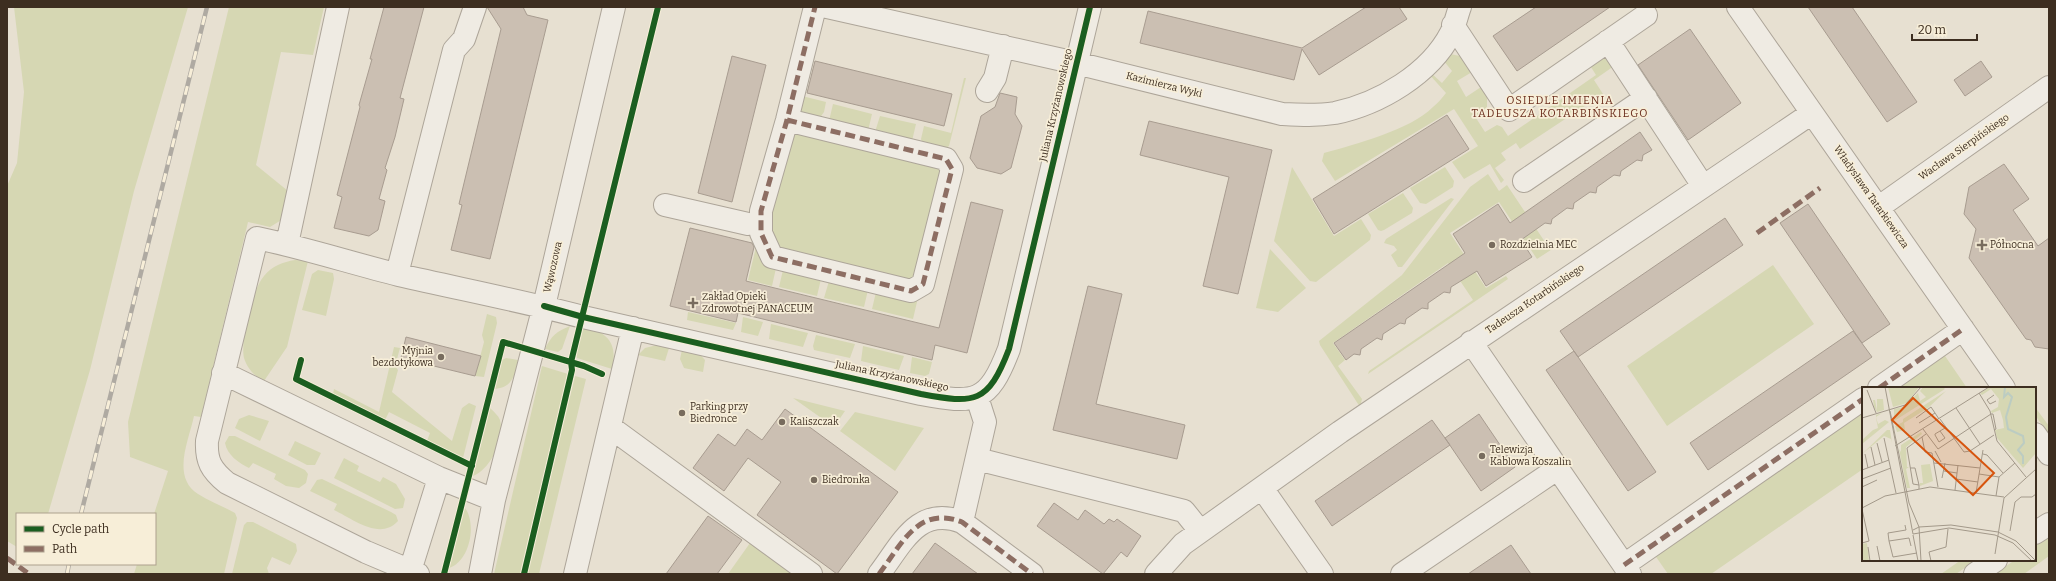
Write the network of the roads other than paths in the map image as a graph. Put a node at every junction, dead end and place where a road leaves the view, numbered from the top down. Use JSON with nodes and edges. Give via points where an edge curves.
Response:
{"nodes":[{"id":1,"x":338,"y":7,"type":"edge"},
{"id":2,"x":475,"y":7,"type":"edge"},
{"id":3,"x":614,"y":7,"type":"edge"},
{"id":4,"x":815,"y":7,"type":"edge"},
{"id":5,"x":827,"y":7,"type":"edge"},
{"id":6,"x":1090,"y":7,"type":"edge"},
{"id":7,"x":1738,"y":7,"type":"edge"},
{"id":8,"x":1646,"y":15,"type":"dead end"},
{"id":9,"x":1457,"y":16,"type":"edge"},
{"id":10,"x":1608,"y":41,"type":"junction"},
{"id":11,"x":1003,"y":46,"type":"junction"},
{"id":12,"x":1076,"y":63,"type":"junction"},
{"id":13,"x":2049,"y":87,"type":"edge"},
{"id":14,"x":987,"y":91,"type":"dead end"},
{"id":15,"x":1646,"y":98,"type":"junction"},
{"id":16,"x":1812,"y":113,"type":"junction"},
{"id":17,"x":787,"y":120,"type":"junction"},
{"id":18,"x":1524,"y":181,"type":"dead end"},
{"id":19,"x":1703,"y":186,"type":"junction"},
{"id":20,"x":666,"y":205,"type":"dead end"},
{"id":21,"x":1879,"y":207,"type":"junction"},
{"id":22,"x":748,"y":224,"type":"dead end"},
{"id":23,"x":287,"y":244,"type":"junction"},
{"id":24,"x":396,"y":274,"type":"junction"},
{"id":25,"x":544,"y":306,"type":"junction"},
{"id":26,"x":633,"y":328,"type":"junction"},
{"id":27,"x":1963,"y":329,"type":"junction"},
{"id":28,"x":1471,"y":342,"type":"junction"},
{"id":29,"x":223,"y":373,"type":"junction"},
{"id":30,"x":1879,"y":387,"type":"edge"},
{"id":31,"x":2003,"y":387,"type":"edge"},
{"id":32,"x":977,"y":397,"type":"junction"},
{"id":33,"x":1862,"y":400,"type":"edge"},
{"id":34,"x":610,"y":427,"type":"junction"},
{"id":35,"x":2036,"y":435,"type":"edge"},
{"id":36,"x":2049,"y":454,"type":"edge"},
{"id":37,"x":977,"y":459,"type":"junction"},
{"id":38,"x":1557,"y":469,"type":"junction"},
{"id":39,"x":438,"y":478,"type":"junction"},
{"id":40,"x":1262,"y":488,"type":"junction"},
{"id":41,"x":494,"y":500,"type":"junction"},
{"id":42,"x":962,"y":522,"type":"junction"},
{"id":43,"x":2049,"y":524,"type":"edge"},
{"id":44,"x":1200,"y":531,"type":"junction"},
{"id":45,"x":2036,"y":532,"type":"edge"},
{"id":46,"x":1994,"y":561,"type":"edge"},
{"id":47,"x":1627,"y":570,"type":"edge"},
{"id":48,"x":414,"y":572,"type":"edge"},
{"id":49,"x":480,"y":574,"type":"edge"},
{"id":50,"x":575,"y":574,"type":"edge"},
{"id":51,"x":811,"y":574,"type":"edge"},
{"id":52,"x":879,"y":574,"type":"edge"},
{"id":53,"x":1032,"y":574,"type":"edge"},
{"id":54,"x":1156,"y":574,"type":"edge"},
{"id":55,"x":1322,"y":574,"type":"edge"},
{"id":56,"x":1402,"y":574,"type":"edge"},
{"id":57,"x":1975,"y":574,"type":"edge"}],
"edges":[{"from":1,"to":23,"type":"street"},
{"from":2,"to":24,"type":"street","via":[[464,39],[454,50]]},
{"from":3,"to":25,"type":"street","name":"Wąwozowa"},
{"from":4,"to":17,"type":"street"},
{"from":5,"to":11,"type":"street","name":"Kazimierza Wyki"},
{"from":6,"to":12,"type":"street","name":"Juliana Krzyżanowskiego"},
{"from":7,"to":16,"type":"street","name":"Władysława Tatarkiewicza"},
{"from":8,"to":10,"type":"street"},
{"from":9,"to":10,"type":"street","via":[[1509,110]]},
{"from":9,"to":12,"type":"street","name":"Kazimierza Wyki","via":[[1451,33],[1436,56],[1411,77],[1377,99],[1334,113],[1282,114]]},
{"from":10,"to":15,"type":"street"},
{"from":11,"to":12,"type":"street","name":"Kazimierza Wyki"},
{"from":11,"to":14,"type":"street","via":[[995,78]]},
{"from":12,"to":32,"type":"street","name":"Juliana Krzyżanowskiego","via":[[1008,349],[996,378],[988,389]]},
{"from":13,"to":21,"type":"street","name":"Wacława Sierpińskiego"},
{"from":15,"to":18,"type":"street"},
{"from":15,"to":19,"type":"street"},
{"from":16,"to":19,"type":"street","name":"Tadeusza Kotarbińskiego"},
{"from":16,"to":21,"type":"street","name":"Władysława Tatarkiewicza"},
{"from":17,"to":17,"type":"street","via":[[760,211],[761,233],[772,257],[911,291],[923,284],[952,169],[946,159]]},
{"from":19,"to":28,"type":"street","name":"Tadeusza Kotarbińskiego"},
{"from":20,"to":22,"type":"street"},
{"from":21,"to":27,"type":"street","name":"Władysława Tatarkiewicza"},
{"from":23,"to":24,"type":"street","name":"Juliana Krzyżanowskiego","via":[[346,267]]},
{"from":23,"to":29,"type":"street","name":"Juliana Krzyżanowskiego","via":[[257,238]]},
{"from":24,"to":25,"type":"street","name":"Juliana Krzyżanowskiego"},
{"from":25,"to":26,"type":"street","name":"Juliana Krzyżanowskiego"},
{"from":25,"to":41,"type":"street","name":"Wąwozowa"},
{"from":26,"to":32,"type":"street","name":"Juliana Krzyżanowskiego","via":[[921,394],[950,399]]},
{"from":26,"to":34,"type":"street"},
{"from":27,"to":30,"type":"street"},
{"from":27,"to":31,"type":"street","name":"Władysława Tatarkiewicza"},
{"from":28,"to":38,"type":"street"},
{"from":28,"to":40,"type":"street","name":"Tadeusza Kotarbińskiego"},
{"from":29,"to":39,"type":"street"},
{"from":29,"to":48,"type":"street","via":[[207,441],[207,456],[216,474],[227,483],[366,552]]},
{"from":32,"to":37,"type":"street","via":[[985,422]]},
{"from":33,"to":47,"type":"street"},
{"from":34,"to":50,"type":"street"},
{"from":34,"to":51,"type":"street"},
{"from":35,"to":36,"type":"street"},
{"from":37,"to":42,"type":"street"},
{"from":37,"to":44,"type":"street","via":[[1184,511]]},
{"from":38,"to":47,"type":"street"},
{"from":38,"to":56,"type":"street"},
{"from":39,"to":41,"type":"street"},
{"from":39,"to":48,"type":"street"},
{"from":40,"to":44,"type":"street","name":"Tadeusza Kotarbińskiego"},
{"from":40,"to":55,"type":"street"},
{"from":41,"to":49,"type":"street","name":"Wąwozowa"},
{"from":42,"to":52,"type":"street","via":[[938,517],[921,523],[910,532]]},
{"from":42,"to":53,"type":"street"},
{"from":43,"to":45,"type":"street"},
{"from":44,"to":54,"type":"street","name":"Tadeusza Kotarbińskiego","via":[[1183,544]]},
{"from":46,"to":57,"type":"street"}]}
